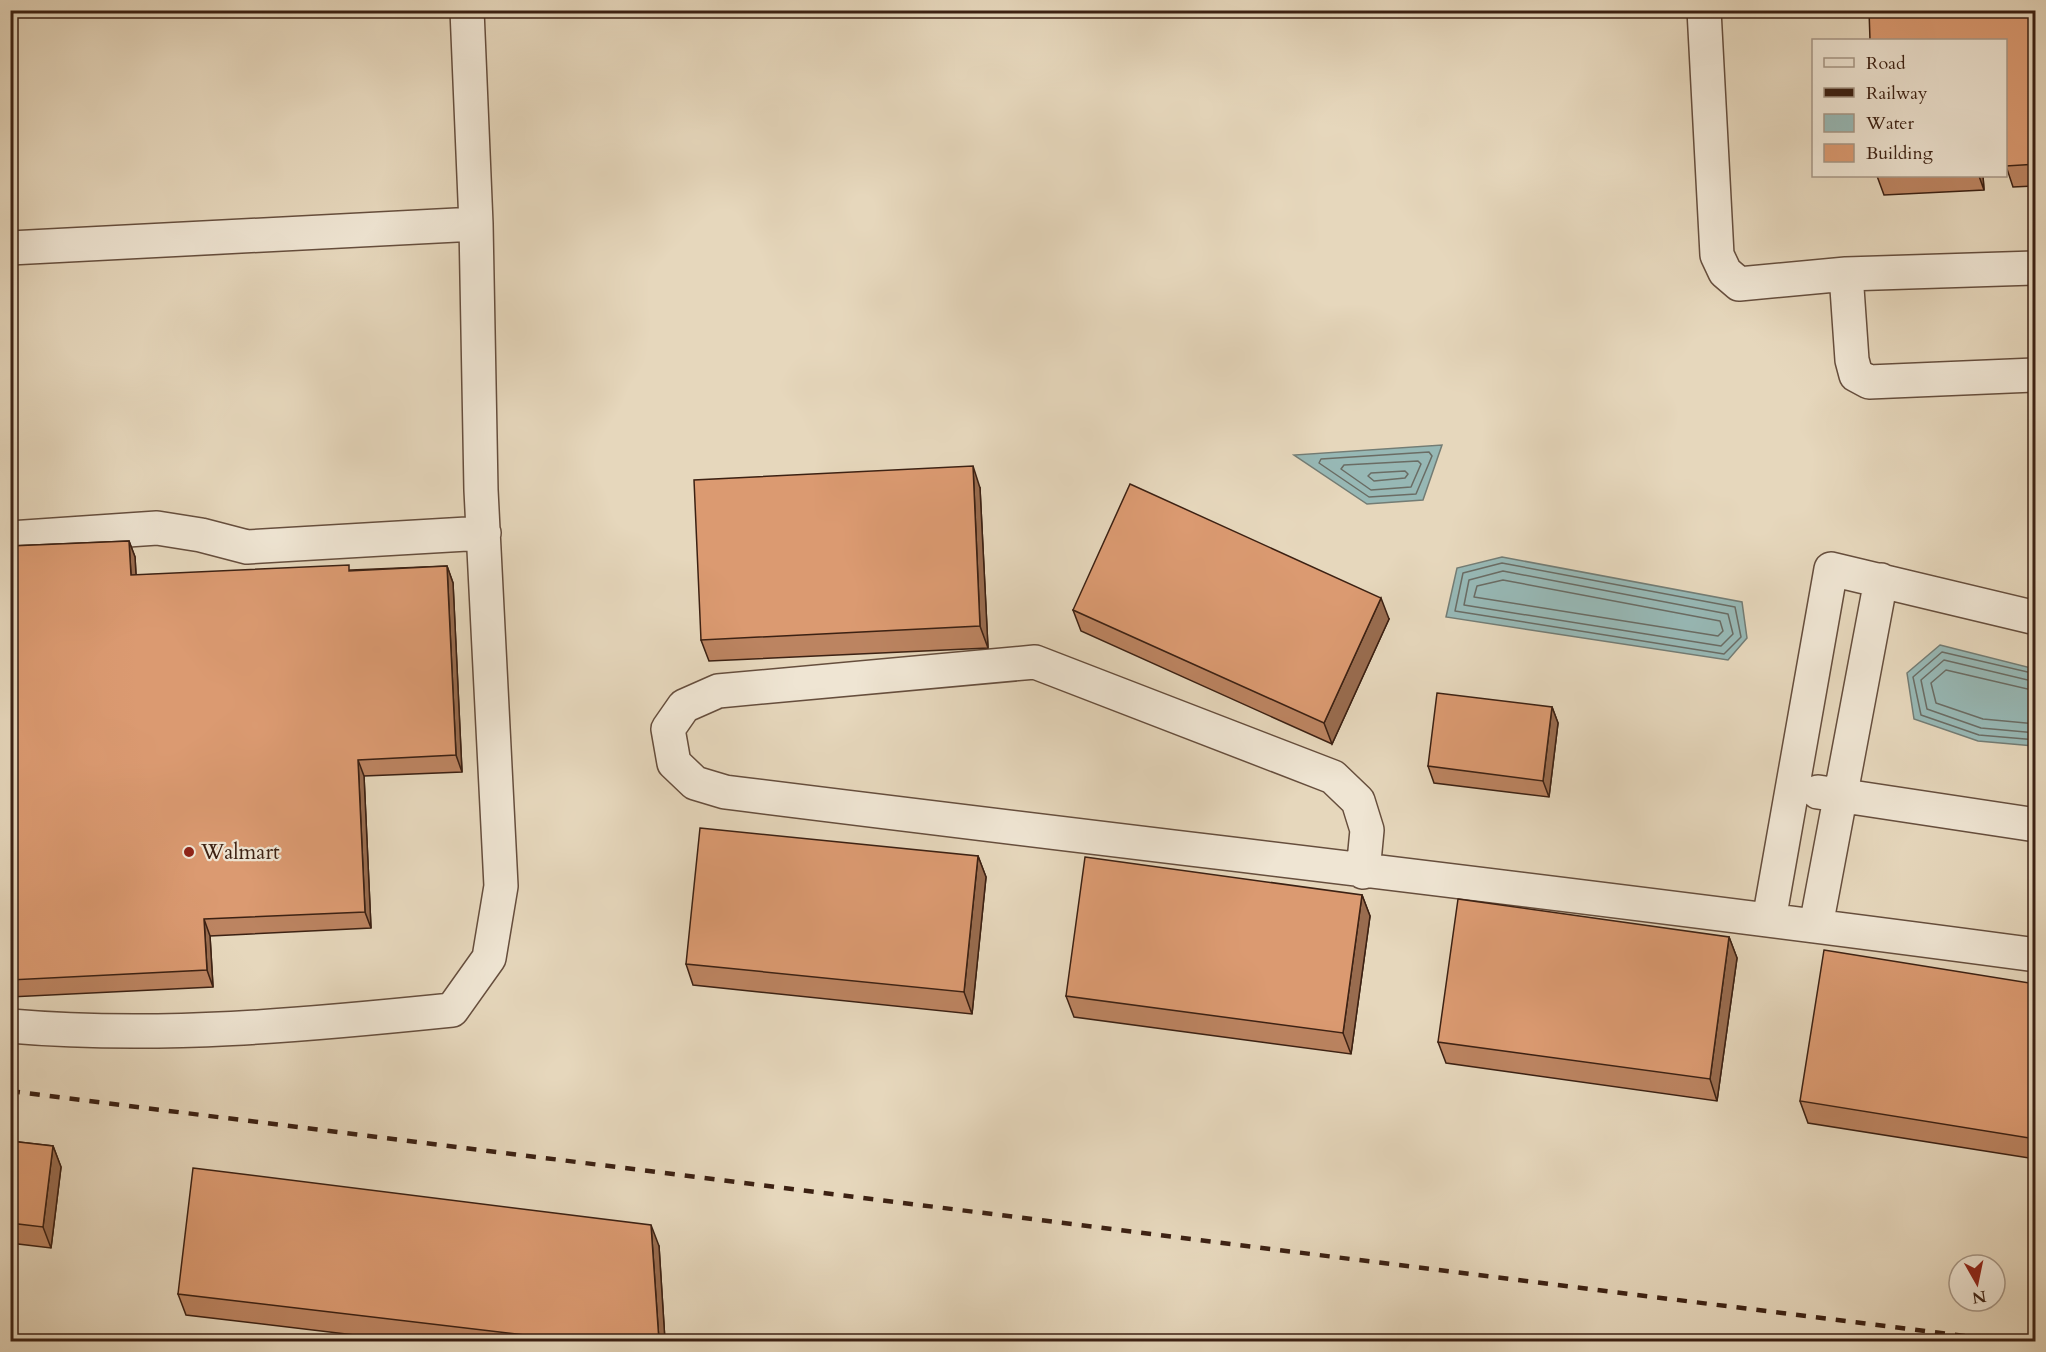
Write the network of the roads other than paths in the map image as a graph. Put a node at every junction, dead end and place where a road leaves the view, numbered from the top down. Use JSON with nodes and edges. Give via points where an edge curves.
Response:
{"nodes":[{"id":1,"x":467,"y":10,"type":"edge"},
{"id":2,"x":1704,"y":10,"type":"edge"},
{"id":3,"x":476,"y":224,"type":"junction"},
{"id":4,"x":10,"y":248,"type":"edge"},
{"id":5,"x":2036,"y":268,"type":"edge"},
{"id":6,"x":1846,"y":274,"type":"junction"},
{"id":7,"x":2036,"y":375,"type":"edge"},
{"id":8,"x":484,"y":533,"type":"junction"},
{"id":9,"x":10,"y":538,"type":"edge"},
{"id":10,"x":1881,"y":580,"type":"junction"},
{"id":11,"x":2036,"y":618,"type":"edge"},
{"id":12,"x":1792,"y":789,"type":"junction"},
{"id":13,"x":1839,"y":796,"type":"junction"},
{"id":14,"x":2036,"y":825,"type":"edge"},
{"id":15,"x":1363,"y":872,"type":"junction"},
{"id":16,"x":1770,"y":920,"type":"junction"},
{"id":17,"x":1816,"y":926,"type":"junction"},
{"id":18,"x":2036,"y":955,"type":"edge"},
{"id":19,"x":10,"y":1026,"type":"edge"}],
"edges":[{"from":1,"to":3,"type":"street"},
{"from":2,"to":6,"type":"street","via":[[1717,255],[1725,272],[1739,284]]},
{"from":3,"to":4,"type":"street"},
{"from":3,"to":8,"type":"street"},
{"from":5,"to":6,"type":"street"},
{"from":6,"to":7,"type":"street","via":[[1852,360],[1856,375],[1869,382]]},
{"from":8,"to":9,"type":"street","via":[[247,547],[157,528]]},
{"from":8,"to":19,"type":"street","via":[[501,886],[489,958],[452,1010],[192,1032],[76,1032]]},
{"from":10,"to":11,"type":"street"},
{"from":10,"to":12,"type":"street","via":[[1831,569]]},
{"from":10,"to":13,"type":"street"},
{"from":12,"to":13,"type":"street"},
{"from":12,"to":16,"type":"street"},
{"from":13,"to":14,"type":"street"},
{"from":13,"to":17,"type":"street"},
{"from":15,"to":15,"type":"street","via":[[725,792],[695,783],[674,763],[669,729],[684,706],[718,691],[1035,662],[1333,777],[1358,801],[1367,830]]},
{"from":15,"to":16,"type":"street"},
{"from":16,"to":17,"type":"street"},
{"from":17,"to":18,"type":"street"}]}
